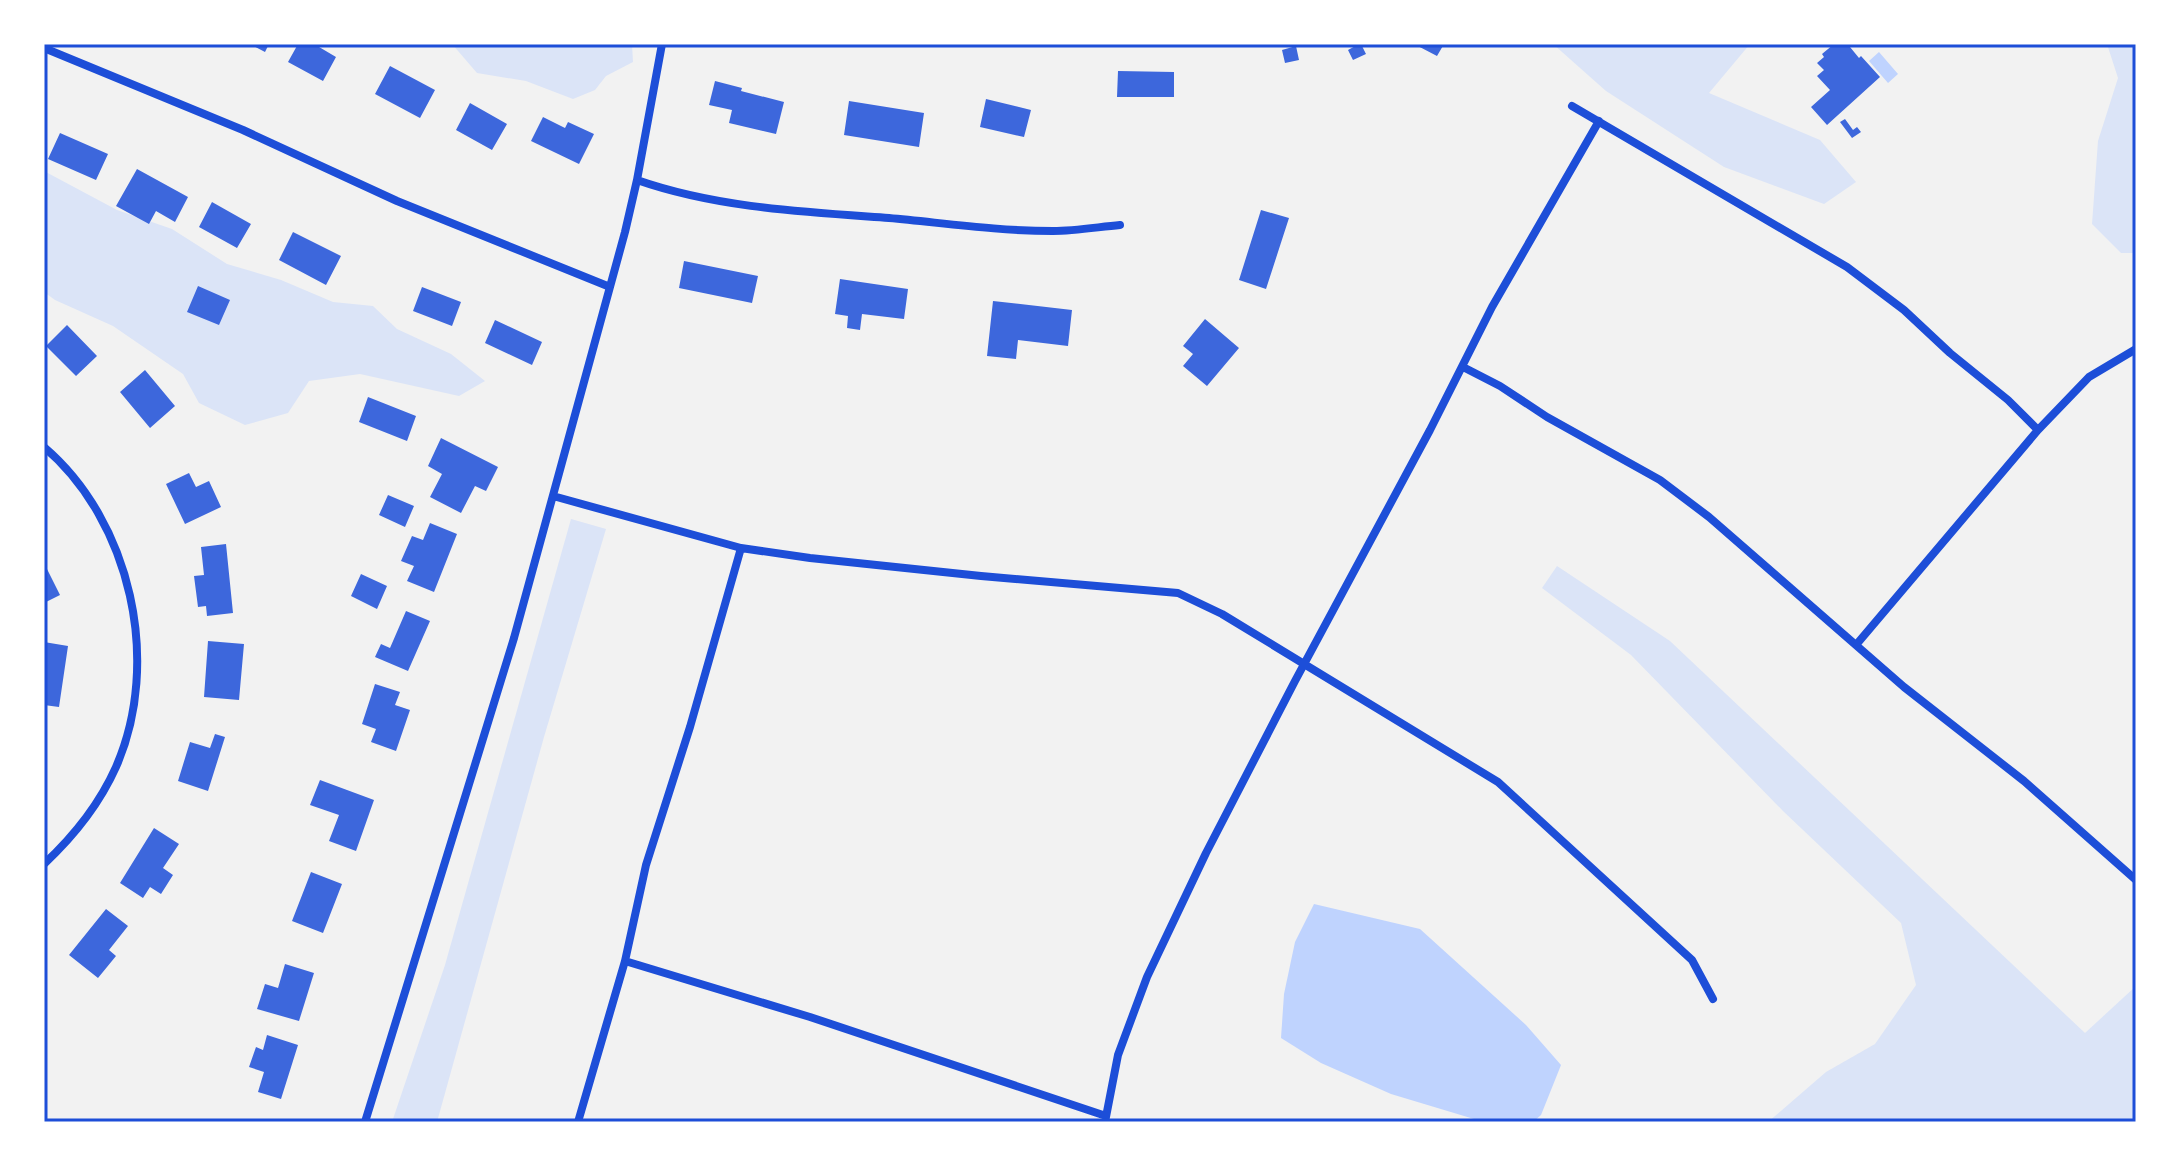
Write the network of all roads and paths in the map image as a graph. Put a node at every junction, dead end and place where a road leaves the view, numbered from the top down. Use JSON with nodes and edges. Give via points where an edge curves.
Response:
{"nodes":[{"id":1,"x":662,"y":44,"type":"edge"},
{"id":2,"x":44,"y":48,"type":"edge"},
{"id":3,"x":1572,"y":106,"type":"dead end"},
{"id":4,"x":1599,"y":121,"type":"junction"},
{"id":5,"x":637,"y":180,"type":"junction"},
{"id":6,"x":1120,"y":225,"type":"dead end"},
{"id":7,"x":610,"y":287,"type":"junction"},
{"id":8,"x":2136,"y":349,"type":"edge"},
{"id":9,"x":1463,"y":367,"type":"junction"},
{"id":10,"x":2038,"y":430,"type":"junction"},
{"id":11,"x":44,"y":447,"type":"edge"},
{"id":12,"x":553,"y":496,"type":"junction"},
{"id":13,"x":741,"y":548,"type":"junction"},
{"id":14,"x":1856,"y":645,"type":"junction"},
{"id":15,"x":1305,"y":664,"type":"junction"},
{"id":16,"x":44,"y":864,"type":"edge"},
{"id":17,"x":2136,"y":880,"type":"edge"},
{"id":18,"x":625,"y":961,"type":"junction"},
{"id":19,"x":1713,"y":999,"type":"dead end"},
{"id":20,"x":1106,"y":1119,"type":"edge"},
{"id":21,"x":365,"y":1122,"type":"edge"},
{"id":22,"x":578,"y":1122,"type":"edge"}],
"edges":[{"from":1,"to":5,"type":"street"},
{"from":2,"to":7,"type":"street"},
{"from":3,"to":4,"type":"street"},
{"from":4,"to":9,"type":"street"},
{"from":4,"to":10,"type":"street","via":[[1847,267],[1904,310]]},
{"from":5,"to":6,"type":"street","via":[[664,190],[804,212],[1019,230]]},
{"from":5,"to":7,"type":"street"},
{"from":7,"to":12,"type":"street"},
{"from":8,"to":10,"type":"street","via":[[2089,377]]},
{"from":9,"to":14,"type":"street","via":[[1660,480]]},
{"from":9,"to":15,"type":"street"},
{"from":10,"to":14,"type":"street"},
{"from":11,"to":16,"type":"street","via":[[81,486],[113,544],[132,609],[137,673],[127,736],[116,766],[84,822]]},
{"from":12,"to":13,"type":"street"},
{"from":12,"to":21,"type":"street"},
{"from":13,"to":15,"type":"street","via":[[1178,593]]},
{"from":13,"to":18,"type":"street","via":[[646,865]]},
{"from":14,"to":17,"type":"street"},
{"from":15,"to":19,"type":"street","via":[[1498,782],[1692,960]]},
{"from":15,"to":20,"type":"street","via":[[1147,977],[1118,1055]]},
{"from":18,"to":20,"type":"street","via":[[810,1017]]},
{"from":18,"to":22,"type":"street"}]}
